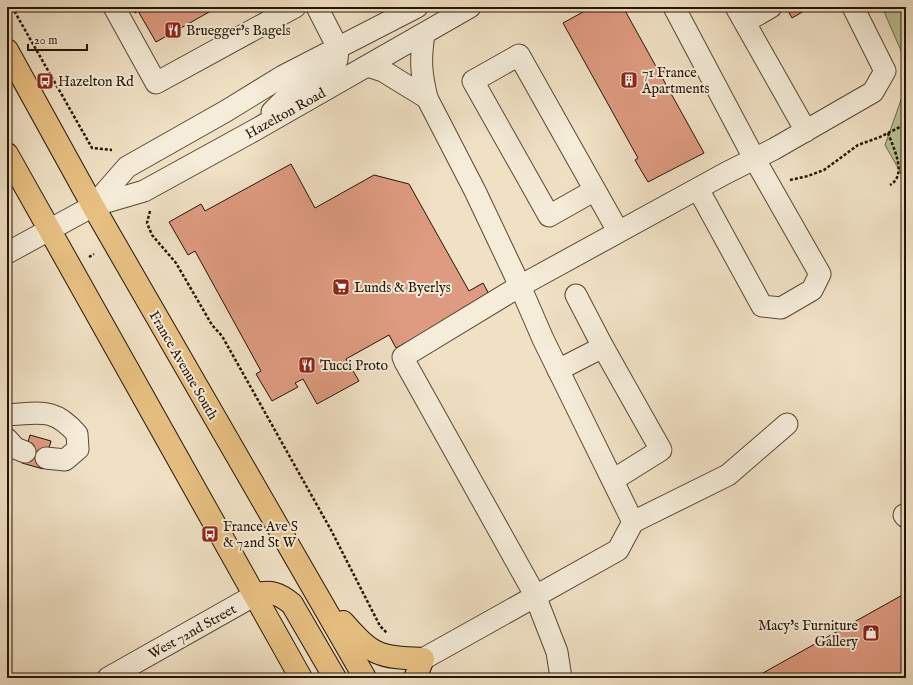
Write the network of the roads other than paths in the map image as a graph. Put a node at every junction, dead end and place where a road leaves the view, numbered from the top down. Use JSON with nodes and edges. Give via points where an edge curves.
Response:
{"nodes":[{"id":1,"x":114,"y":7,"type":"edge"},
{"id":2,"x":295,"y":7,"type":"edge"},
{"id":3,"x":316,"y":7,"type":"edge"},
{"id":4,"x":417,"y":7,"type":"edge"},
{"id":5,"x":470,"y":7,"type":"edge"},
{"id":6,"x":674,"y":7,"type":"edge"},
{"id":7,"x":771,"y":7,"type":"edge"},
{"id":8,"x":853,"y":7,"type":"edge"},
{"id":9,"x":740,"y":14,"type":"edge"},
{"id":10,"x":424,"y":34,"type":"junction"},
{"id":11,"x":338,"y":48,"type":"junction"},
{"id":12,"x":7,"y":50,"type":"edge"},
{"id":13,"x":368,"y":66,"type":"junction"},
{"id":14,"x":427,"y":98,"type":"junction"},
{"id":15,"x":255,"y":130,"type":"junction"},
{"id":16,"x":806,"y":131,"type":"junction"},
{"id":17,"x":7,"y":154,"type":"edge"},
{"id":18,"x":754,"y":158,"type":"junction"},
{"id":19,"x":698,"y":189,"type":"junction"},
{"id":20,"x":595,"y":190,"type":"junction"},
{"id":21,"x":93,"y":206,"type":"junction"},
{"id":22,"x":50,"y":229,"type":"junction"},
{"id":23,"x":618,"y":231,"type":"junction"},
{"id":24,"x":7,"y":252,"type":"edge"},
{"id":25,"x":520,"y":286,"type":"junction"},
{"id":26,"x":576,"y":295,"type":"dead end"},
{"id":27,"x":603,"y":347,"type":"junction"},
{"id":28,"x":558,"y":370,"type":"junction"},
{"id":29,"x":7,"y":415,"type":"edge"},
{"id":30,"x":787,"y":424,"type":"dead end"},
{"id":31,"x":7,"y":438,"type":"edge"},
{"id":32,"x":25,"y":452,"type":"dead end"},
{"id":33,"x":46,"y":458,"type":"dead end"},
{"id":34,"x":613,"y":480,"type":"junction"},
{"id":35,"x":633,"y":522,"type":"junction"},
{"id":36,"x":315,"y":591,"type":"junction"},
{"id":37,"x":535,"y":595,"type":"junction"},
{"id":38,"x":255,"y":596,"type":"junction"},
{"id":39,"x":419,"y":668,"type":"edge"},
{"id":40,"x":108,"y":678,"type":"edge"},
{"id":41,"x":301,"y":678,"type":"edge"},
{"id":42,"x":335,"y":678,"type":"edge"},
{"id":43,"x":365,"y":678,"type":"edge"},
{"id":44,"x":561,"y":678,"type":"edge"}],
"edges":[{"from":1,"to":2,"type":"street","via":[[156,83]]},
{"from":3,"to":11,"type":"street"},
{"from":4,"to":11,"type":"street","name":"Hazelton Road"},
{"from":5,"to":10,"type":"street","name":"Hazelton Road"},
{"from":6,"to":18,"type":"street"},
{"from":7,"to":9,"type":"street"},
{"from":8,"to":16,"type":"street","via":[[885,71],[873,92]]},
{"from":9,"to":16,"type":"street"},
{"from":10,"to":13,"type":"street","name":"Hazelton Road"},
{"from":10,"to":14,"type":"street","via":[[420,55]]},
{"from":11,"to":15,"type":"street","via":[[337,60],[332,68],[294,90]]},
{"from":11,"to":21,"type":"street","name":"Hazelton Road","via":[[283,76],[128,167]]},
{"from":12,"to":21,"type":"main road","name":"France Avenue South"},
{"from":13,"to":14,"type":"street","via":[[383,71]]},
{"from":13,"to":15,"type":"street","name":"Hazelton Road"},
{"from":14,"to":25,"type":"street"},
{"from":15,"to":21,"type":"street","name":"Hazelton Road","via":[[144,191]]},
{"from":16,"to":18,"type":"street"},
{"from":17,"to":22,"type":"main road"},
{"from":18,"to":19,"type":"street"},
{"from":18,"to":19,"type":"street","via":[[820,274],[812,290],[781,308],[762,306]]},
{"from":19,"to":23,"type":"street"},
{"from":20,"to":20,"type":"street","via":[[519,55],[473,81],[549,216]]},
{"from":20,"to":23,"type":"street"},
{"from":21,"to":22,"type":"street","name":"Hazelton Road"},
{"from":21,"to":36,"type":"main road","name":"France Avenue South"},
{"from":22,"to":24,"type":"street","name":"Hazelton Road"},
{"from":22,"to":38,"type":"main road"},
{"from":23,"to":25,"type":"street"},
{"from":25,"to":28,"type":"street"},
{"from":25,"to":37,"type":"street","via":[[403,357]]},
{"from":26,"to":27,"type":"street"},
{"from":27,"to":28,"type":"street"},
{"from":27,"to":34,"type":"street","via":[[661,450]]},
{"from":28,"to":34,"type":"street"},
{"from":29,"to":33,"type":"street","via":[[47,412],[66,421],[77,434],[78,449],[65,460]]},
{"from":30,"to":35,"type":"street","via":[[728,474]]},
{"from":31,"to":32,"type":"street","via":[[15,448]]},
{"from":34,"to":35,"type":"street"},
{"from":35,"to":37,"type":"street","via":[[618,550]]},
{"from":36,"to":39,"type":"main road","via":[[362,644],[378,654],[395,657]]},
{"from":36,"to":43,"type":"main road","name":"France Avenue South"},
{"from":37,"to":39,"type":"street"},
{"from":37,"to":44,"type":"street","via":[[557,652]]},
{"from":38,"to":40,"type":"street","name":"West 72nd Street"},
{"from":38,"to":41,"type":"main road"},
{"from":38,"to":42,"type":"main road","via":[[268,592],[276,593],[284,596],[292,604]]}]}
